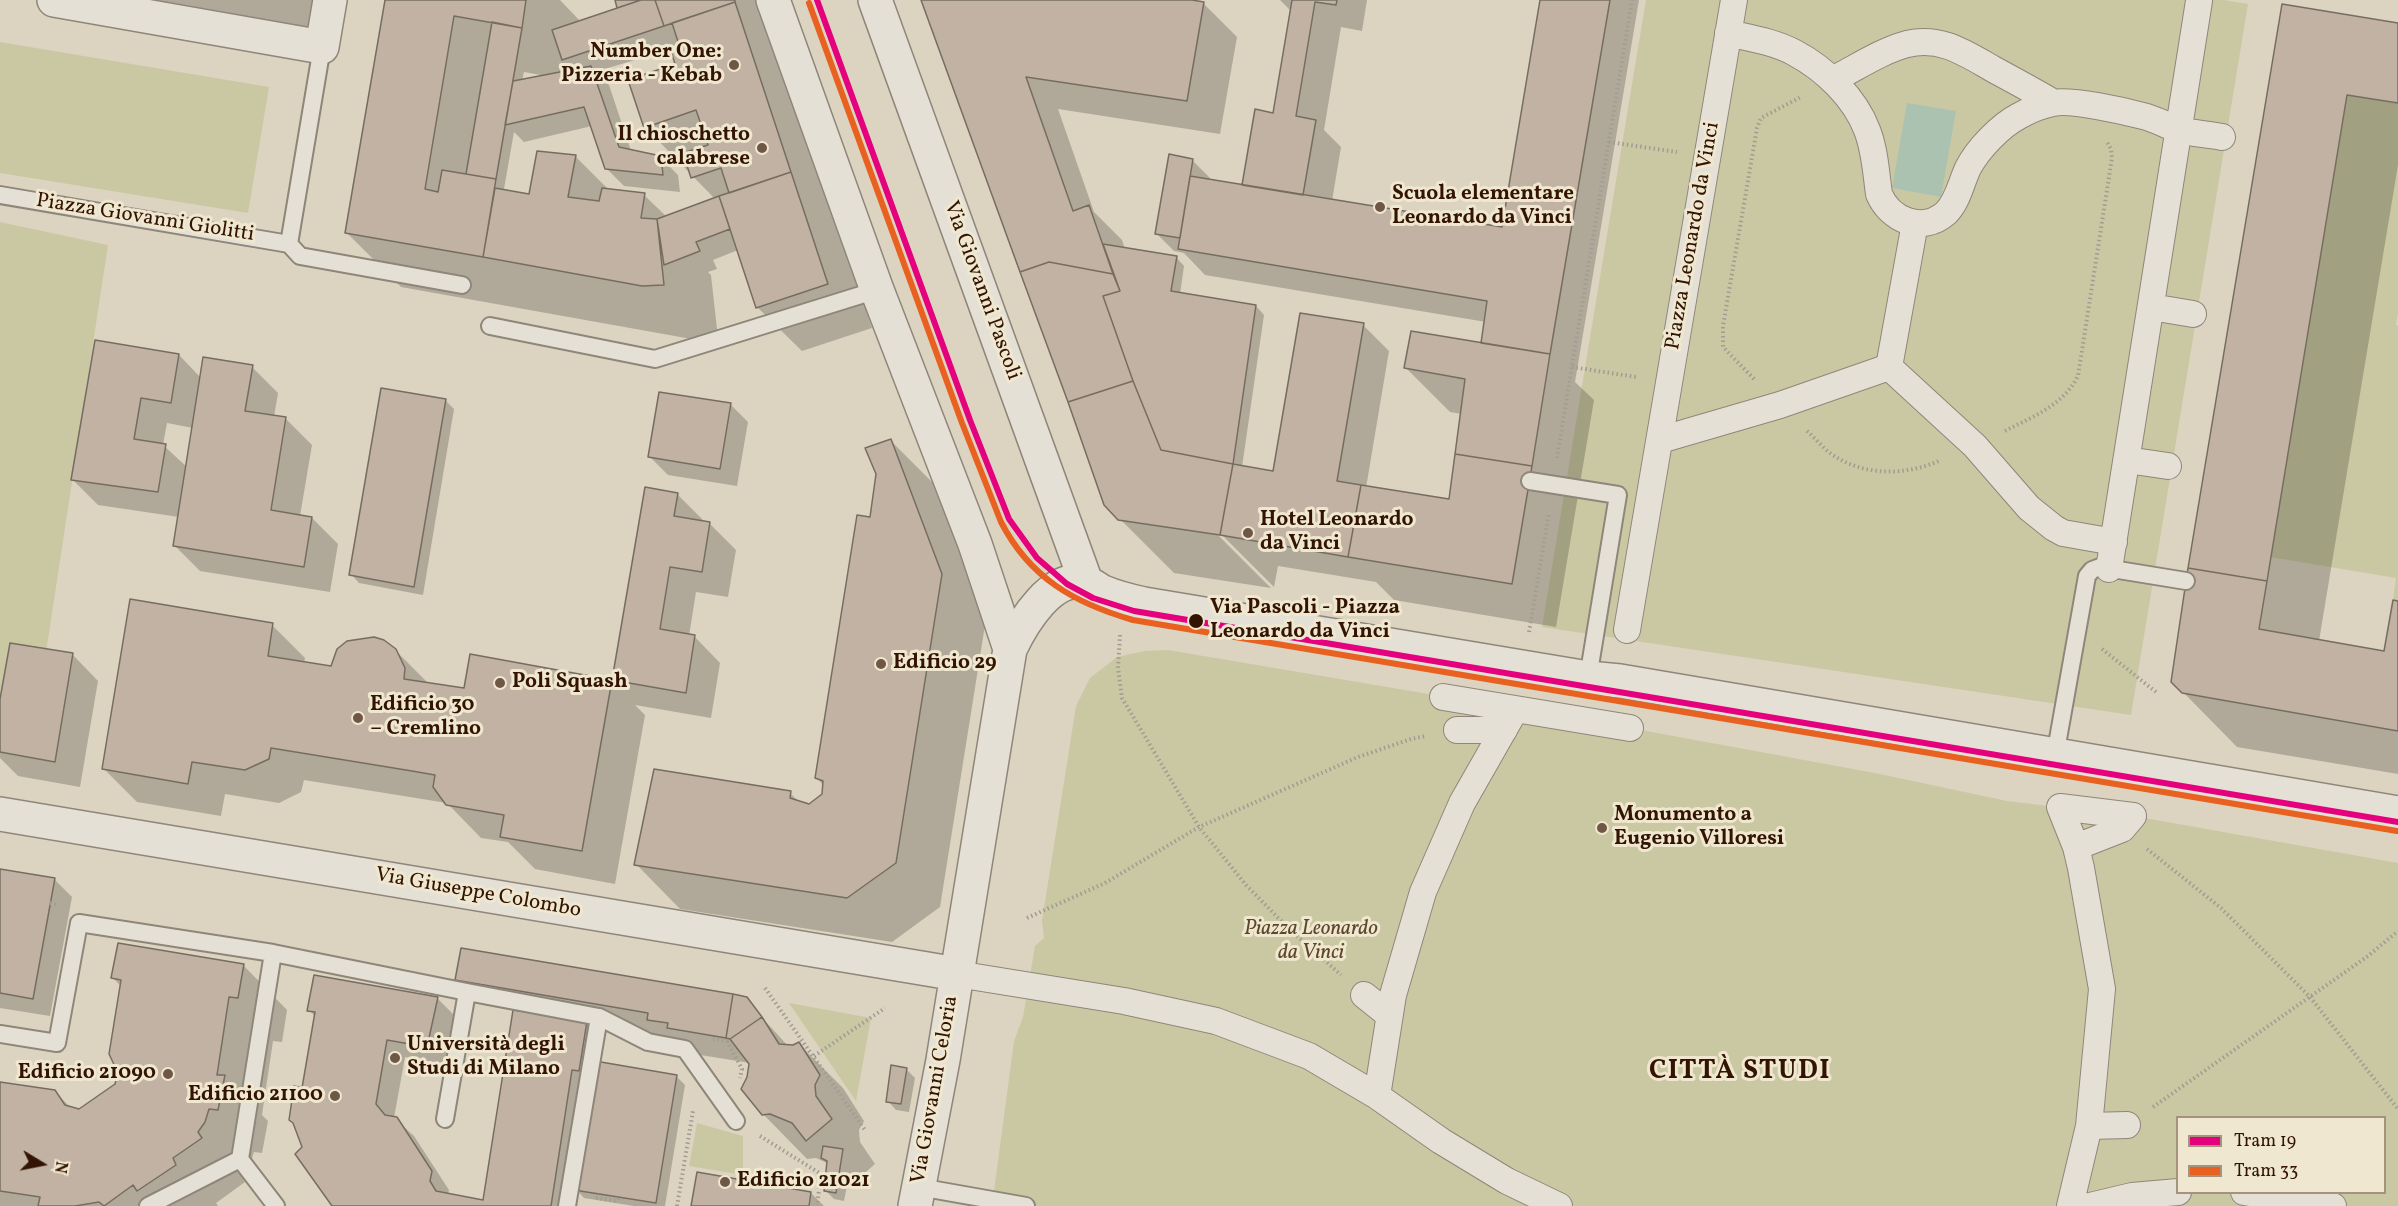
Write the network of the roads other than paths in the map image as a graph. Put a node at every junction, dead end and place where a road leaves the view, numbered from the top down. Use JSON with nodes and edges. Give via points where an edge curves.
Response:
{"nodes":[{"id":1,"x":54,"y":0,"type":"edge"},
{"id":2,"x":330,"y":0,"type":"edge"},
{"id":3,"x":772,"y":0,"type":"edge"},
{"id":4,"x":875,"y":0,"type":"edge"},
{"id":5,"x":1734,"y":0,"type":"edge"},
{"id":6,"x":2199,"y":1,"type":"edge"},
{"id":7,"x":1728,"y":33,"type":"junction"},
{"id":8,"x":322,"y":47,"type":"junction"},
{"id":9,"x":1832,"y":80,"type":"junction"},
{"id":10,"x":2054,"y":103,"type":"junction"},
{"id":11,"x":2179,"y":130,"type":"junction"},
{"id":12,"x":2222,"y":136,"type":"dead end"},
{"id":13,"x":0,"y":195,"type":"edge"},
{"id":14,"x":1915,"y":223,"type":"junction"},
{"id":15,"x":289,"y":243,"type":"junction"},
{"id":16,"x":462,"y":285,"type":"dead end"},
{"id":17,"x":877,"y":290,"type":"junction"},
{"id":18,"x":2151,"y":307,"type":"junction"},
{"id":19,"x":2193,"y":314,"type":"dead end"},
{"id":20,"x":490,"y":326,"type":"dead end"},
{"id":21,"x":1889,"y":367,"type":"junction"},
{"id":22,"x":1660,"y":440,"type":"junction"},
{"id":23,"x":2127,"y":460,"type":"junction"},
{"id":24,"x":2168,"y":466,"type":"dead end"},
{"id":25,"x":1530,"y":481,"type":"dead end"},
{"id":26,"x":2114,"y":542,"type":"junction"},
{"id":27,"x":2109,"y":568,"type":"junction"},
{"id":28,"x":2186,"y":581,"type":"dead end"},
{"id":29,"x":1086,"y":582,"type":"junction"},
{"id":30,"x":1628,"y":630,"type":"dead end"},
{"id":31,"x":1010,"y":649,"type":"junction"},
{"id":32,"x":1588,"y":678,"type":"junction"},
{"id":33,"x":1443,"y":697,"type":"dead end"},
{"id":34,"x":1509,"y":720,"type":"junction"},
{"id":35,"x":1630,"y":728,"type":"dead end"},
{"id":36,"x":1457,"y":730,"type":"road end"},
{"id":37,"x":2055,"y":756,"type":"junction"},
{"id":38,"x":2398,"y":813,"type":"edge"},
{"id":39,"x":0,"y":814,"type":"edge"},
{"id":40,"x":2076,"y":847,"type":"junction"},
{"id":41,"x":273,"y":953,"type":"junction"},
{"id":42,"x":957,"y":974,"type":"junction"},
{"id":43,"x":467,"y":992,"type":"junction"},
{"id":44,"x":1364,"y":995,"type":"road end"},
{"id":45,"x":1389,"y":1015,"type":"junction"},
{"id":46,"x":599,"y":1017,"type":"junction"},
{"id":47,"x":0,"y":1034,"type":"edge"},
{"id":48,"x":1377,"y":1096,"type":"junction"},
{"id":49,"x":445,"y":1119,"type":"dead end"},
{"id":50,"x":736,"y":1121,"type":"road end"},
{"id":51,"x":2127,"y":1125,"type":"road end"},
{"id":52,"x":2090,"y":1126,"type":"junction"},
{"id":53,"x":240,"y":1159,"type":"junction"},
{"id":54,"x":2176,"y":1192,"type":"edge"},
{"id":55,"x":2257,"y":1194,"type":"edge"},
{"id":56,"x":917,"y":1197,"type":"edge"},
{"id":57,"x":148,"y":1206,"type":"edge"},
{"id":58,"x":276,"y":1206,"type":"edge"},
{"id":59,"x":567,"y":1206,"type":"edge"},
{"id":60,"x":1026,"y":1206,"type":"edge"},
{"id":61,"x":1559,"y":1206,"type":"edge"},
{"id":62,"x":2070,"y":1206,"type":"edge"},
{"id":63,"x":2090,"y":1206,"type":"edge"},
{"id":64,"x":2333,"y":1206,"type":"edge"}],
"edges":[{"from":1,"to":8,"type":"street"},
{"from":2,"to":8,"type":"street"},
{"from":3,"to":17,"type":"street"},
{"from":4,"to":29,"type":"street","name":"Via Giovanni Pascoli"},
{"from":5,"to":7,"type":"street","name":"Piazza Leonardo da Vinci"},
{"from":6,"to":11,"type":"street"},
{"from":7,"to":9,"type":"street","via":[[1795,52]]},
{"from":7,"to":22,"type":"street","name":"Piazza Leonardo da Vinci"},
{"from":8,"to":15,"type":"lane"},
{"from":9,"to":10,"type":"street","via":[[1906,45],[1940,43],[1974,56]]},
{"from":9,"to":14,"type":"street","via":[[1854,105],[1867,129],[1884,204],[1901,219]]},
{"from":10,"to":11,"type":"street","via":[[2144,116]]},
{"from":10,"to":14,"type":"street","via":[[2018,116],[2000,130],[1969,168],[1947,212],[1931,221]]},
{"from":11,"to":12,"type":"street"},
{"from":11,"to":18,"type":"street"},
{"from":13,"to":15,"type":"lane","name":"Piazza Giovanni Giolitti"},
{"from":14,"to":21,"type":"street"},
{"from":15,"to":16,"type":"lane","name":"Piazza Giovanni Giolitti","via":[[300,256]]},
{"from":17,"to":20,"type":"lane","via":[[655,358]]},
{"from":17,"to":31,"type":"street","via":[[975,544]]},
{"from":18,"to":19,"type":"street"},
{"from":18,"to":23,"type":"street"},
{"from":21,"to":22,"type":"street","via":[[1780,405]]},
{"from":21,"to":26,"type":"street","via":[[1975,446],[2029,508],[2054,528],[2062,533]]},
{"from":22,"to":30,"type":"street","name":"Piazza Leonardo da Vinci"},
{"from":23,"to":24,"type":"street"},
{"from":23,"to":26,"type":"street"},
{"from":25,"to":32,"type":"lane","via":[[1618,495]]},
{"from":26,"to":27,"type":"street"},
{"from":27,"to":28,"type":"lane"},
{"from":27,"to":37,"type":"lane","via":[[2096,568],[2087,576]]},
{"from":29,"to":31,"type":"street","via":[[1067,584],[1046,596]]},
{"from":29,"to":32,"type":"street","via":[[1101,591],[1144,604]]},
{"from":31,"to":42,"type":"street"},
{"from":32,"to":37,"type":"street"},
{"from":33,"to":34,"type":"street"},
{"from":34,"to":35,"type":"street"},
{"from":34,"to":36,"type":"street"},
{"from":34,"to":45,"type":"street","via":[[1462,803],[1424,892]]},
{"from":37,"to":38,"type":"street"},
{"from":39,"to":42,"type":"street","name":"Via Giuseppe Colombo"},
{"from":40,"to":40,"type":"street","via":[[2060,807],[2133,816],[2122,829]]},
{"from":40,"to":52,"type":"street","via":[[2102,988]]},
{"from":41,"to":43,"type":"lane"},
{"from":41,"to":47,"type":"lane","via":[[79,923],[57,1043]]},
{"from":41,"to":53,"type":"lane"},
{"from":42,"to":48,"type":"street","via":[[1124,1001],[1216,1021],[1310,1056]]},
{"from":42,"to":56,"type":"street","name":"Via Giovanni Celoria"},
{"from":43,"to":46,"type":"lane"},
{"from":43,"to":49,"type":"lane"},
{"from":44,"to":45,"type":"street"},
{"from":45,"to":48,"type":"street"},
{"from":46,"to":50,"type":"lane","via":[[648,1042],[685,1049]]},
{"from":46,"to":59,"type":"lane"},
{"from":48,"to":61,"type":"street","via":[[1441,1142]]},
{"from":51,"to":52,"type":"street"},
{"from":52,"to":62,"type":"street"},
{"from":53,"to":57,"type":"lane"},
{"from":53,"to":58,"type":"lane"},
{"from":54,"to":63,"type":"street","via":[[2132,1196]]},
{"from":55,"to":64,"type":"street"},
{"from":56,"to":60,"type":"lane"}]}
